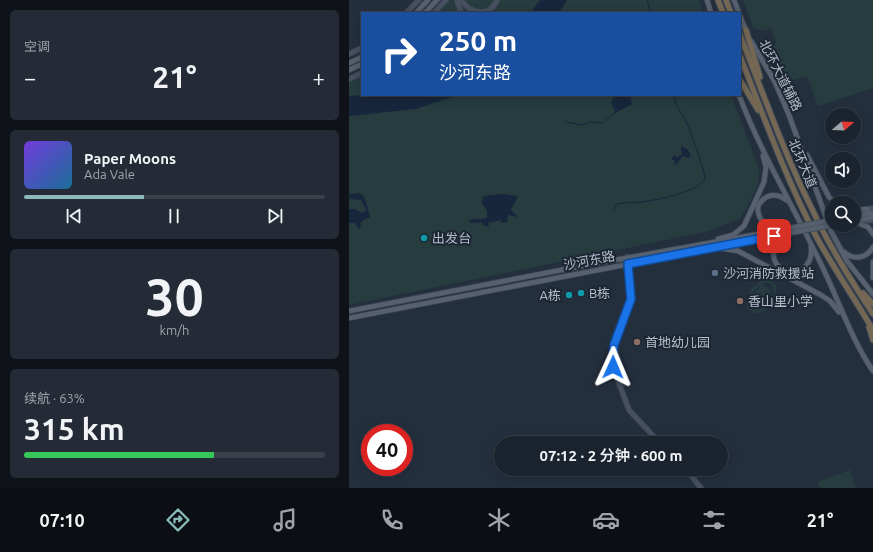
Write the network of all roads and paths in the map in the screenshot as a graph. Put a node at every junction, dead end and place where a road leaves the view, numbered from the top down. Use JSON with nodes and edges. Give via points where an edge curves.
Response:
{"nodes":[{"id":1,"x":413,"y":0,"type":"edge"},
{"id":2,"x":419,"y":0,"type":"edge"},
{"id":3,"x":428,"y":0,"type":"edge"},
{"id":4,"x":437,"y":0,"type":"edge"},
{"id":5,"x":446,"y":0,"type":"edge"},
{"id":6,"x":457,"y":0,"type":"edge"},
{"id":7,"x":461,"y":0,"type":"edge"},
{"id":8,"x":497,"y":0,"type":"edge"},
{"id":9,"x":707,"y":0,"type":"edge"},
{"id":10,"x":718,"y":0,"type":"edge"},
{"id":11,"x":726,"y":0,"type":"edge"},
{"id":12,"x":734,"y":0,"type":"edge"},
{"id":13,"x":423,"y":5,"type":"junction"},
{"id":14,"x":409,"y":12,"type":"edge"},
{"id":15,"x":417,"y":12,"type":"edge"},
{"id":16,"x":426,"y":12,"type":"edge"},
{"id":17,"x":435,"y":12,"type":"edge"},
{"id":18,"x":461,"y":12,"type":"edge"},
{"id":19,"x":711,"y":12,"type":"edge"},
{"id":20,"x":723,"y":12,"type":"edge"},
{"id":21,"x":731,"y":12,"type":"edge"},
{"id":22,"x":738,"y":12,"type":"edge"},
{"id":23,"x":741,"y":19,"type":"edge"},
{"id":24,"x":746,"y":30,"type":"junction"},
{"id":25,"x":741,"y":38,"type":"edge"},
{"id":26,"x":361,"y":48,"type":"edge"},
{"id":27,"x":349,"y":54,"type":"edge"},
{"id":28,"x":361,"y":57,"type":"edge"},
{"id":29,"x":741,"y":59,"type":"edge"},
{"id":30,"x":349,"y":63,"type":"edge"},
{"id":31,"x":361,"y":64,"type":"edge"},
{"id":32,"x":349,"y":70,"type":"edge"},
{"id":33,"x":361,"y":73,"type":"edge"},
{"id":34,"x":349,"y":79,"type":"edge"},
{"id":35,"x":741,"y":82,"type":"edge"},
{"id":36,"x":739,"y":96,"type":"edge"},
{"id":37,"x":770,"y":111,"type":"junction"},
{"id":38,"x":769,"y":131,"type":"junction"},
{"id":39,"x":759,"y":144,"type":"junction"},
{"id":40,"x":801,"y":147,"type":"junction"},
{"id":41,"x":828,"y":196,"type":"edge"},
{"id":42,"x":793,"y":208,"type":"junction"},
{"id":43,"x":871,"y":209,"type":"edge"},
{"id":44,"x":861,"y":210,"type":"edge"},
{"id":45,"x":861,"y":213,"type":"edge"},
{"id":46,"x":873,"y":213,"type":"edge"},
{"id":47,"x":861,"y":214,"type":"edge"},
{"id":48,"x":873,"y":219,"type":"edge"},
{"id":49,"x":861,"y":220,"type":"edge"},
{"id":50,"x":825,"y":221,"type":"edge"},
{"id":51,"x":861,"y":224,"type":"edge"},
{"id":52,"x":825,"y":226,"type":"edge"},
{"id":53,"x":785,"y":229,"type":"junction"},
{"id":54,"x":790,"y":233,"type":"junction"},
{"id":55,"x":873,"y":234,"type":"edge"},
{"id":56,"x":743,"y":239,"type":"junction"},
{"id":57,"x":810,"y":241,"type":"junction"},
{"id":58,"x":702,"y":244,"type":"junction"},
{"id":59,"x":839,"y":246,"type":"junction"},
{"id":60,"x":873,"y":248,"type":"edge"},
{"id":61,"x":708,"y":249,"type":"junction"},
{"id":62,"x":627,"y":257,"type":"junction"},
{"id":63,"x":873,"y":262,"type":"edge"},
{"id":64,"x":628,"y":264,"type":"junction"},
{"id":65,"x":849,"y":276,"type":"junction"},
{"id":66,"x":873,"y":278,"type":"edge"},
{"id":67,"x":873,"y":294,"type":"edge"},
{"id":68,"x":873,"y":304,"type":"edge"},
{"id":69,"x":349,"y":311,"type":"edge"},
{"id":70,"x":873,"y":314,"type":"edge"},
{"id":71,"x":864,"y":315,"type":"junction"},
{"id":72,"x":349,"y":318,"type":"edge"},
{"id":73,"x":844,"y":318,"type":"junction"},
{"id":74,"x":873,"y":330,"type":"edge"},
{"id":75,"x":873,"y":340,"type":"edge"},
{"id":76,"x":873,"y":371,"type":"edge"},
{"id":77,"x":653,"y":436,"type":"edge"},
{"id":78,"x":692,"y":476,"type":"edge"},
{"id":79,"x":701,"y":488,"type":"edge"}],
"edges":[{"from":1,"to":14,"type":"street"},
{"from":2,"to":14,"type":"street"},
{"from":3,"to":13,"type":"main road"},
{"from":4,"to":16,"type":"main road"},
{"from":5,"to":17,"type":"street"},
{"from":6,"to":18,"type":"street"},
{"from":7,"to":8,"type":"street","via":[[469,9],[481,12],[491,8]]},
{"from":9,"to":19,"type":"main road"},
{"from":10,"to":20,"type":"highway"},
{"from":11,"to":21,"type":"highway"},
{"from":12,"to":22,"type":"main road","name":"北环大道辅路"},
{"from":13,"to":14,"type":"main road"},
{"from":13,"to":15,"type":"main road"},
{"from":23,"to":24,"type":"main road","name":"北环大道辅路"},
{"from":24,"to":37,"type":"highway"},
{"from":24,"to":40,"type":"main road","name":"北环大道辅路","via":[[775,82]]},
{"from":25,"to":37,"type":"highway","name":"北环大道"},
{"from":26,"to":27,"type":"street"},
{"from":28,"to":30,"type":"main road"},
{"from":29,"to":38,"type":"highway","name":"北环大道"},
{"from":31,"to":32,"type":"main road"},
{"from":33,"to":34,"type":"street"},
{"from":35,"to":38,"type":"highway"},
{"from":36,"to":39,"type":"main road"},
{"from":37,"to":65,"type":"highway","name":"北环大道","via":[[812,211]]},
{"from":38,"to":71,"type":"highway","name":"北环大道","via":[[817,236]]},
{"from":39,"to":42,"type":"main road"},
{"from":39,"to":58,"type":"main road","via":[[766,175],[744,226],[733,235]]},
{"from":40,"to":41,"type":"main road"},
{"from":40,"to":59,"type":"main road","name":"北环大道辅路","via":[[823,215]]},
{"from":42,"to":53,"type":"main road","bridge":true,"via":[[782,197],[772,195],[763,200],[758,211],[766,226]]},
{"from":42,"to":57,"type":"main road"},
{"from":43,"to":44,"type":"main road"},
{"from":43,"to":45,"type":"street"},
{"from":46,"to":47,"type":"main road"},
{"from":48,"to":49,"type":"main road"},
{"from":50,"to":53,"type":"main road","name":"沙河东路","bridge":true},
{"from":51,"to":55,"type":"main road","via":[[868,227]]},
{"from":52,"to":54,"type":"main road","name":"沙河东路","bridge":true},
{"from":53,"to":56,"type":"main road","name":"沙河东路","bridge":true},
{"from":54,"to":56,"type":"main road","name":"沙河东路"},
{"from":54,"to":57,"type":"main road","via":[[778,241],[773,254],[781,269],[789,272],[799,271],[807,266],[812,252]]},
{"from":56,"to":58,"type":"main road","name":"沙河东路"},
{"from":56,"to":61,"type":"main road","name":"沙河东路"},
{"from":57,"to":73,"type":"main road"},
{"from":58,"to":62,"type":"main road","name":"沙河东路"},
{"from":59,"to":60,"type":"main road","via":[[854,258],[865,256]]},
{"from":59,"to":67,"type":"main road","name":"北环大道辅路"},
{"from":61,"to":64,"type":"main road","name":"沙河东路"},
{"from":61,"to":73,"type":"main road","via":[[729,248],[737,251],[826,298]]},
{"from":62,"to":64,"type":"street"},
{"from":62,"to":69,"type":"main road","name":"沙河东路"},
{"from":63,"to":66,"type":"main road"},
{"from":64,"to":72,"type":"main road","name":"沙河东路"},
{"from":64,"to":77,"type":"street","via":[[631,299],[614,345],[613,367],[629,410]]},
{"from":65,"to":68,"type":"highway"},
{"from":65,"to":70,"type":"highway","name":"北环大道"},
{"from":71,"to":74,"type":"highway","name":"北环大道"},
{"from":71,"to":75,"type":"highway"},
{"from":73,"to":76,"type":"main road"},
{"from":78,"to":79,"type":"street"}]}
